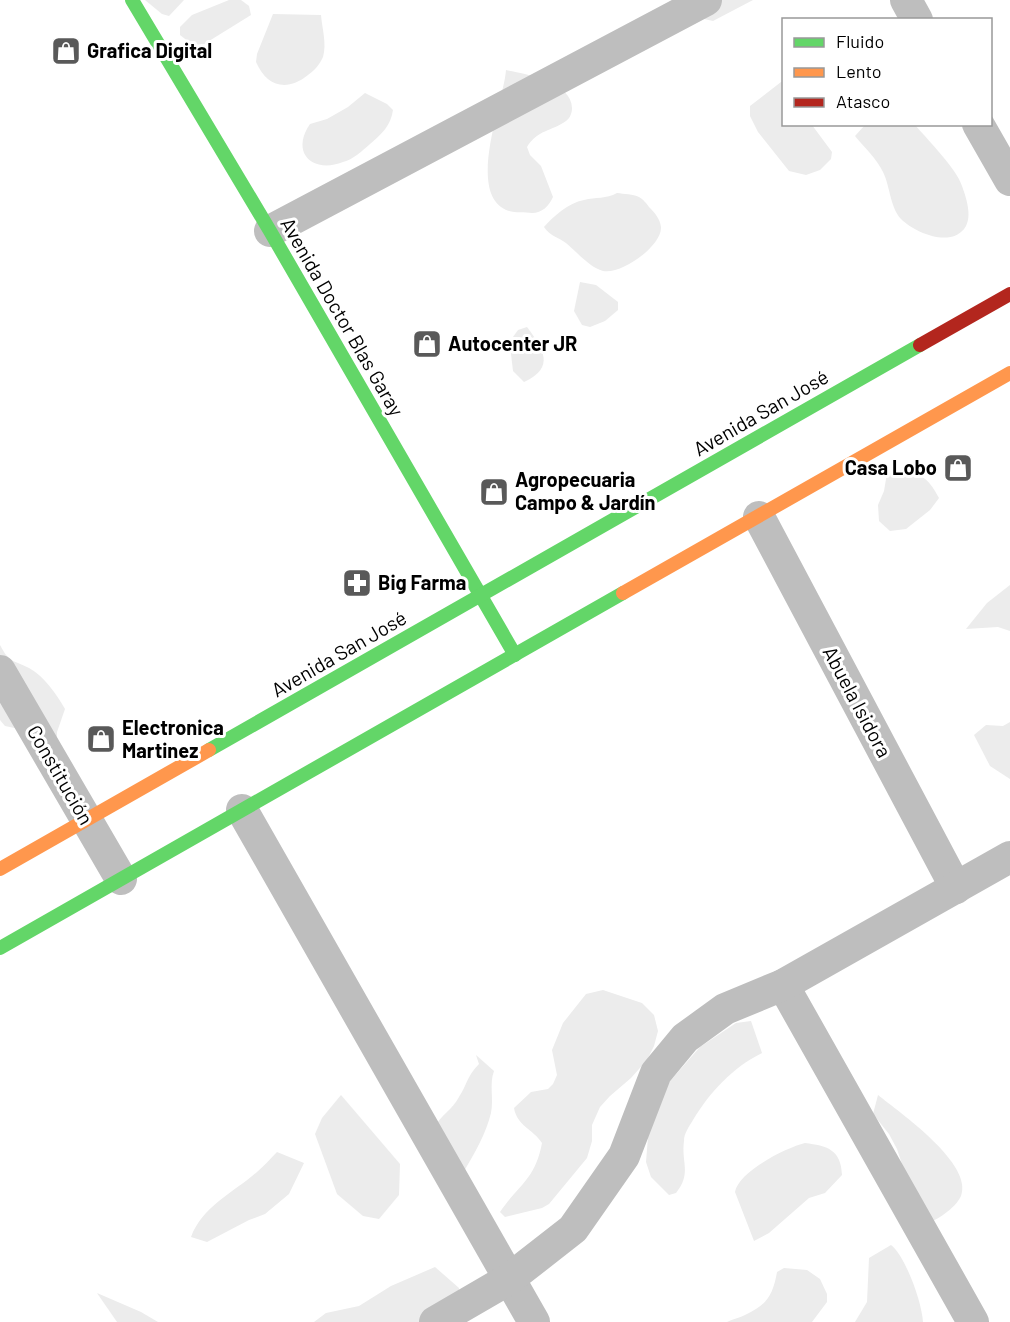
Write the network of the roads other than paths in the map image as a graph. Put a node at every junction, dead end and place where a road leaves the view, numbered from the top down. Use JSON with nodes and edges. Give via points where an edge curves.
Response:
{"nodes":[{"id":1,"x":132,"y":0,"type":"edge"},
{"id":2,"x":706,"y":0,"type":"edge"},
{"id":3,"x":906,"y":0,"type":"edge"},
{"id":4,"x":916,"y":18,"type":"edge"},
{"id":5,"x":979,"y":126,"type":"edge"},
{"id":6,"x":1010,"y":180,"type":"edge"},
{"id":7,"x":270,"y":231,"type":"junction"},
{"id":8,"x":1010,"y":294,"type":"edge"},
{"id":9,"x":1010,"y":373,"type":"edge"},
{"id":10,"x":759,"y":516,"type":"junction"},
{"id":11,"x":481,"y":596,"type":"junction"},
{"id":12,"x":515,"y":655,"type":"junction"},
{"id":13,"x":0,"y":671,"type":"edge"},
{"id":14,"x":242,"y":810,"type":"junction"},
{"id":15,"x":86,"y":820,"type":"junction"},
{"id":16,"x":1010,"y":856,"type":"edge"},
{"id":17,"x":0,"y":869,"type":"edge"},
{"id":18,"x":121,"y":879,"type":"junction"},
{"id":19,"x":956,"y":888,"type":"junction"},
{"id":20,"x":0,"y":948,"type":"edge"},
{"id":21,"x":783,"y":985,"type":"junction"},
{"id":22,"x":509,"y":1279,"type":"junction"},
{"id":23,"x":435,"y":1322,"type":"edge"},
{"id":24,"x":534,"y":1322,"type":"edge"},
{"id":25,"x":973,"y":1322,"type":"edge"}],
"edges":[{"from":1,"to":7,"type":"street","name":"Avenida Doctor Blas Garay"},
{"from":2,"to":7,"type":"street"},
{"from":3,"to":4,"type":"street"},
{"from":5,"to":6,"type":"street"},
{"from":7,"to":11,"type":"street","name":"Avenida Doctor Blas Garay"},
{"from":8,"to":11,"type":"street","name":"Avenida San José"},
{"from":9,"to":10,"type":"street"},
{"from":10,"to":12,"type":"street"},
{"from":10,"to":19,"type":"street","name":"Abuela Isidora"},
{"from":11,"to":12,"type":"street","name":"Avenida Doctor Blas Garay"},
{"from":11,"to":15,"type":"street","name":"Avenida San José"},
{"from":12,"to":14,"type":"street"},
{"from":13,"to":15,"type":"street","name":"Constitución"},
{"from":14,"to":18,"type":"street"},
{"from":14,"to":22,"type":"street"},
{"from":15,"to":17,"type":"street","name":"Avenida San José"},
{"from":15,"to":18,"type":"street","name":"Constitución"},
{"from":16,"to":19,"type":"street"},
{"from":18,"to":20,"type":"street"},
{"from":19,"to":21,"type":"street"},
{"from":21,"to":22,"type":"street","via":[[725,1009],[685,1038],[657,1073],[624,1156],[573,1228]]},
{"from":21,"to":25,"type":"street"},
{"from":22,"to":23,"type":"street"},
{"from":22,"to":24,"type":"street"}]}
